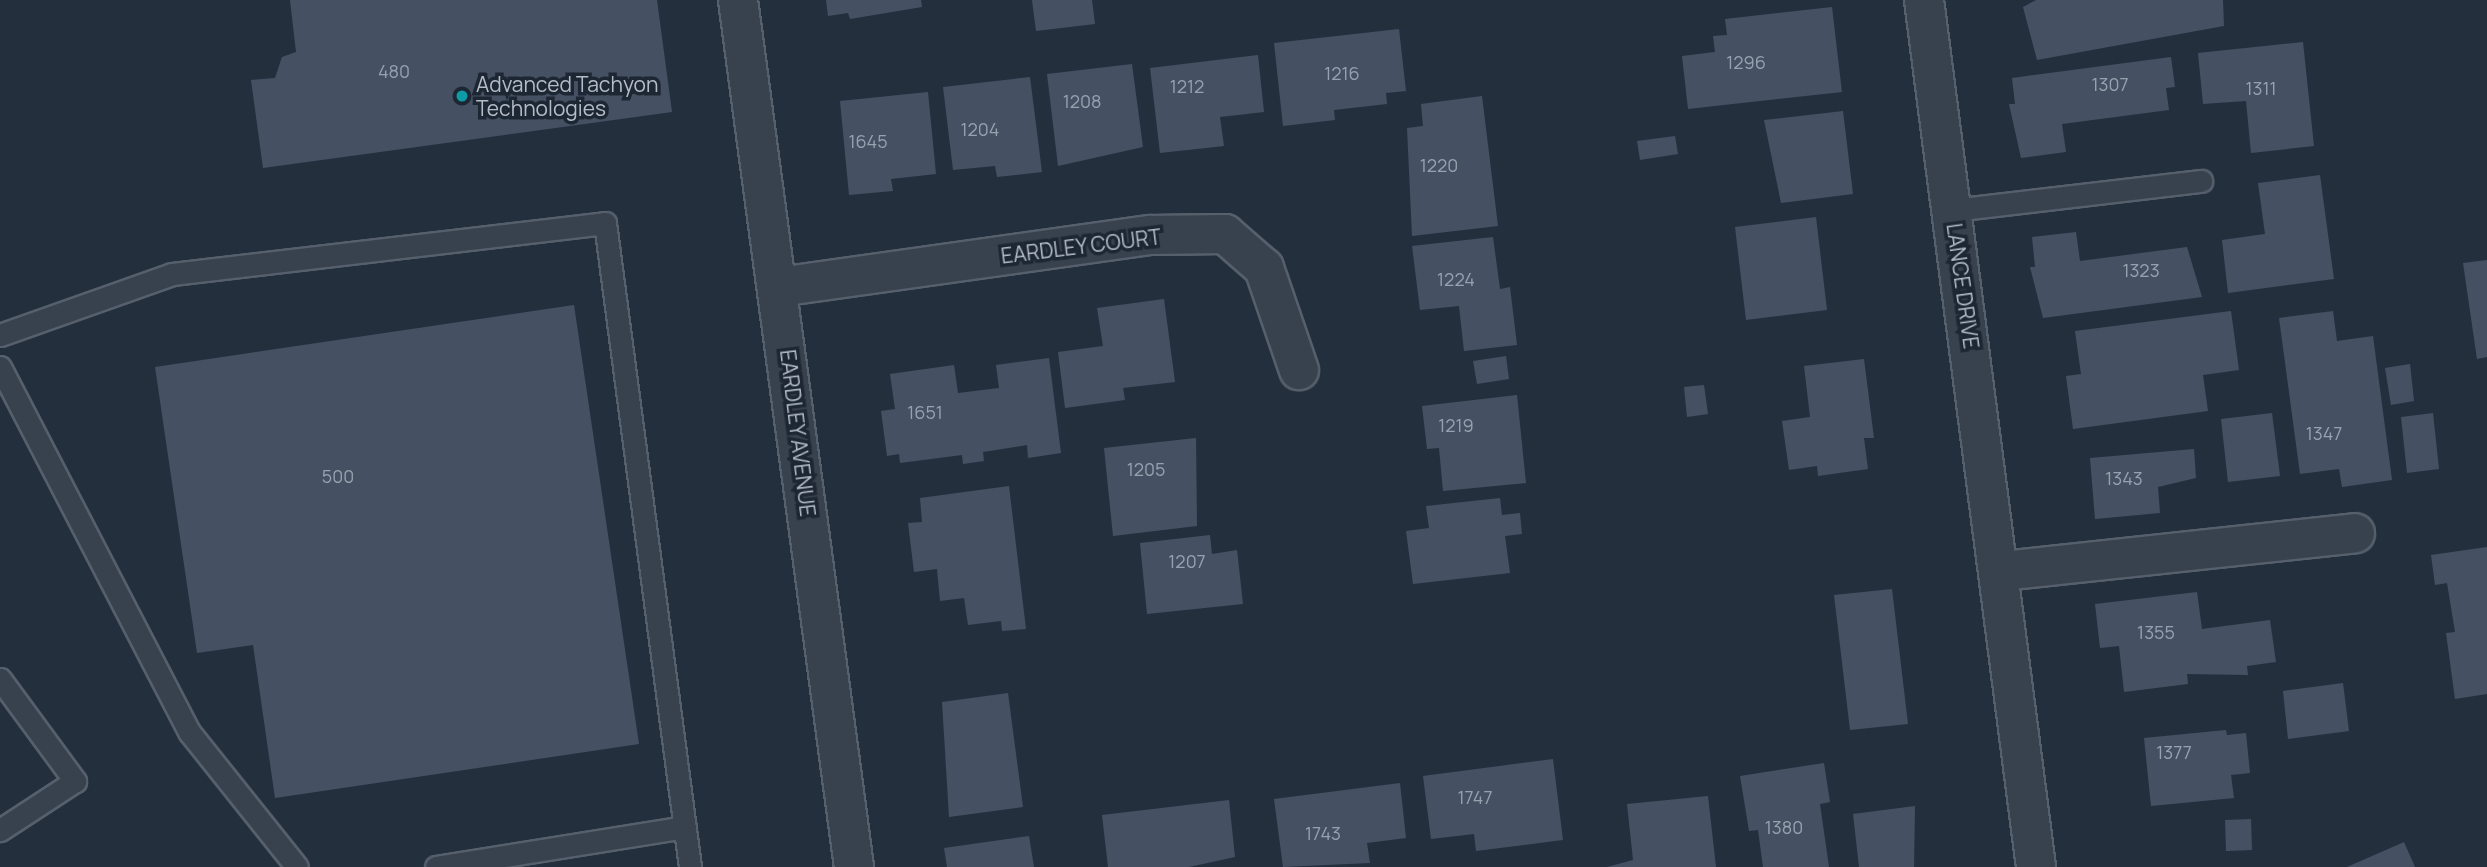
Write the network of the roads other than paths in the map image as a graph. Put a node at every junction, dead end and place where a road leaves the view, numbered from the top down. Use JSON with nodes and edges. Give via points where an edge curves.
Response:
{"nodes":[{"id":1,"x":738,"y":0,"type":"edge"},
{"id":2,"x":1924,"y":0,"type":"edge"},
{"id":3,"x":2201,"y":181,"type":"dead end"},
{"id":4,"x":1953,"y":210,"type":"junction"},
{"id":5,"x":779,"y":287,"type":"junction"},
{"id":6,"x":0,"y":335,"type":"edge"},
{"id":7,"x":0,"y":367,"type":"edge"},
{"id":8,"x":1298,"y":370,"type":"dead end"},
{"id":9,"x":2355,"y":533,"type":"dead end"},
{"id":10,"x":2002,"y":571,"type":"junction"},
{"id":11,"x":0,"y":679,"type":"edge"},
{"id":12,"x":685,"y":827,"type":"junction"},
{"id":13,"x":0,"y":830,"type":"edge"},
{"id":14,"x":297,"y":867,"type":"edge"},
{"id":15,"x":436,"y":867,"type":"edge"},
{"id":16,"x":690,"y":867,"type":"edge"},
{"id":17,"x":854,"y":867,"type":"edge"},
{"id":18,"x":2036,"y":867,"type":"edge"}],
"edges":[{"from":1,"to":5,"type":"street","name":"EARDLEY AVENUE"},
{"from":2,"to":4,"type":"street","name":"LANCE DRIVE"},
{"from":3,"to":4,"type":"lane"},
{"from":4,"to":10,"type":"street","name":"LANCE DRIVE"},
{"from":5,"to":8,"type":"street","name":"EARDLEY COURT","via":[[1150,235],[1224,234],[1264,268]]},
{"from":5,"to":17,"type":"street","name":"EARDLEY AVENUE"},
{"from":6,"to":12,"type":"lane","via":[[172,274],[605,223]]},
{"from":7,"to":14,"type":"lane","via":[[190,733]]},
{"from":9,"to":10,"type":"street"},
{"from":10,"to":18,"type":"street","name":"LANCE DRIVE"},
{"from":11,"to":13,"type":"lane","via":[[75,781]]},
{"from":12,"to":15,"type":"lane"},
{"from":12,"to":16,"type":"lane"}]}
